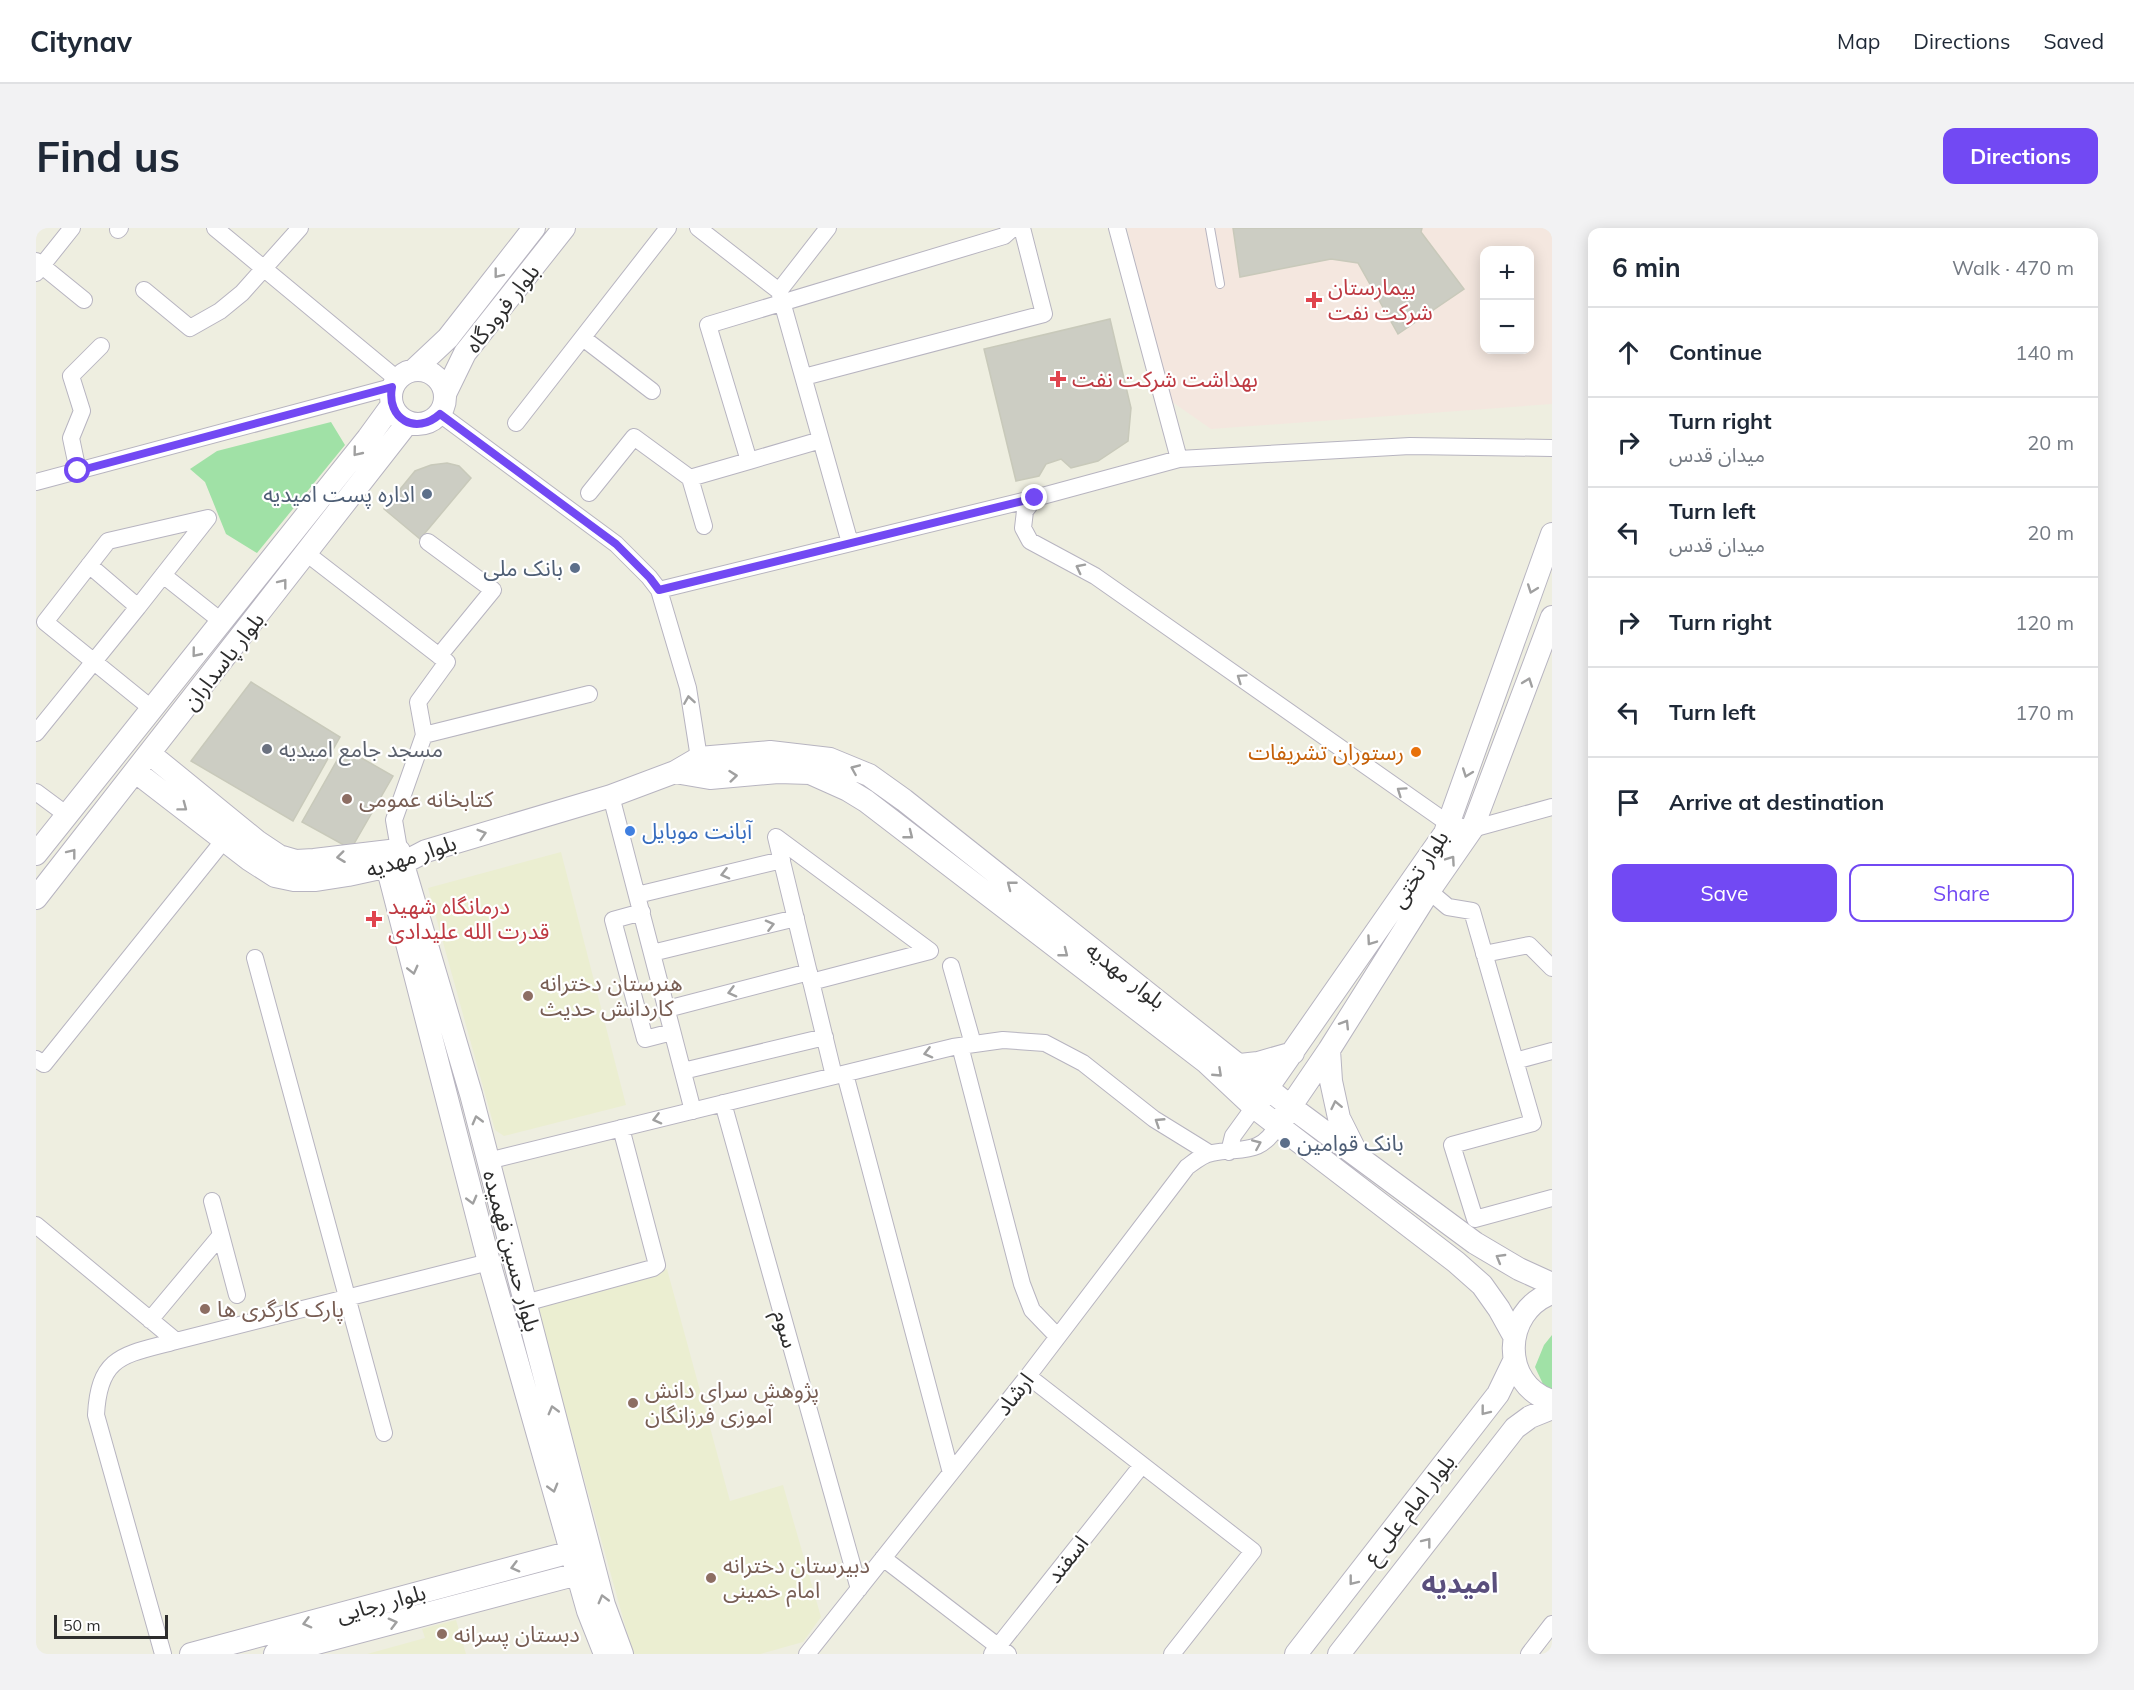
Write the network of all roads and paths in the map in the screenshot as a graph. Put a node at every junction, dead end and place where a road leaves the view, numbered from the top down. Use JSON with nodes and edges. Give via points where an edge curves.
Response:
{"nodes":[{"id":1,"x":72,"y":228,"type":"edge"},
{"id":2,"x":215,"y":228,"type":"edge"},
{"id":3,"x":300,"y":228,"type":"edge"},
{"id":4,"x":534,"y":228,"type":"edge"},
{"id":5,"x":564,"y":228,"type":"edge"},
{"id":6,"x":668,"y":228,"type":"edge"},
{"id":7,"x":698,"y":228,"type":"edge"},
{"id":8,"x":828,"y":228,"type":"edge"},
{"id":9,"x":1013,"y":228,"type":"edge"},
{"id":10,"x":1022,"y":228,"type":"edge"},
{"id":11,"x":1117,"y":228,"type":"edge"},
{"id":12,"x":1210,"y":228,"type":"edge"},
{"id":13,"x":38,"y":267,"type":"edge"},
{"id":14,"x":264,"y":269,"type":"junction"},
{"id":15,"x":1220,"y":284,"type":"dead end"},
{"id":16,"x":144,"y":290,"type":"dead end"},
{"id":17,"x":781,"y":296,"type":"junction"},
{"id":18,"x":84,"y":300,"type":"dead end"},
{"id":19,"x":583,"y":338,"type":"junction"},
{"id":20,"x":101,"y":346,"type":"dead end"},
{"id":21,"x":804,"y":377,"type":"junction"},
{"id":22,"x":399,"y":385,"type":"junction"},
{"id":23,"x":652,"y":391,"type":"dead end"},
{"id":24,"x":443,"y":403,"type":"junction"},
{"id":25,"x":408,"y":422,"type":"junction"},
{"id":26,"x":516,"y":423,"type":"dead end"},
{"id":27,"x":821,"y":440,"type":"junction"},
{"id":28,"x":1552,"y":448,"type":"edge"},
{"id":29,"x":1179,"y":459,"type":"junction"},
{"id":30,"x":749,"y":461,"type":"junction"},
{"id":31,"x":78,"y":471,"type":"junction"},
{"id":32,"x":690,"y":478,"type":"junction"},
{"id":33,"x":36,"y":482,"type":"edge"},
{"id":34,"x":589,"y":493,"type":"dead end"},
{"id":35,"x":1035,"y":498,"type":"junction"},
{"id":36,"x":1004,"y":506,"type":"junction"},
{"id":37,"x":704,"y":526,"type":"dead end"},
{"id":38,"x":1023,"y":528,"type":"junction"},
{"id":39,"x":1552,"y":534,"type":"edge"},
{"id":40,"x":428,"y":542,"type":"dead end"},
{"id":41,"x":850,"y":543,"type":"junction"},
{"id":42,"x":306,"y":553,"type":"junction"},
{"id":43,"x":89,"y":566,"type":"junction"},
{"id":44,"x":163,"y":575,"type":"junction"},
{"id":45,"x":659,"y":590,"type":"junction"},
{"id":46,"x":138,"y":607,"type":"junction"},
{"id":47,"x":1552,"y":617,"type":"edge"},
{"id":48,"x":221,"y":621,"type":"junction"},
{"id":49,"x":39,"y":623,"type":"edge"},
{"id":50,"x":438,"y":656,"type":"junction"},
{"id":51,"x":94,"y":661,"type":"junction"},
{"id":52,"x":590,"y":694,"type":"dead end"},
{"id":53,"x":151,"y":708,"type":"junction"},
{"id":54,"x":38,"y":726,"type":"edge"},
{"id":55,"x":424,"y":735,"type":"junction"},
{"id":56,"x":699,"y":758,"type":"junction"},
{"id":57,"x":143,"y":763,"type":"junction"},
{"id":58,"x":675,"y":772,"type":"junction"},
{"id":59,"x":36,"y":792,"type":"edge"},
{"id":60,"x":611,"y":796,"type":"junction"},
{"id":61,"x":1552,"y":807,"type":"edge"},
{"id":62,"x":67,"y":815,"type":"junction"},
{"id":63,"x":1449,"y":824,"type":"junction"},
{"id":64,"x":1472,"y":829,"type":"junction"},
{"id":65,"x":224,"y":840,"type":"junction"},
{"id":66,"x":36,"y":854,"type":"edge"},
{"id":67,"x":393,"y":858,"type":"junction"},
{"id":68,"x":782,"y":860,"type":"junction"},
{"id":69,"x":1429,"y":891,"type":"junction"},
{"id":70,"x":637,"y":895,"type":"junction"},
{"id":71,"x":36,"y":898,"type":"edge"},
{"id":72,"x":642,"y":912,"type":"junction"},
{"id":73,"x":796,"y":918,"type":"junction"},
{"id":74,"x":652,"y":953,"type":"junction"},
{"id":75,"x":1484,"y":954,"type":"junction"},
{"id":76,"x":255,"y":958,"type":"dead end"},
{"id":77,"x":951,"y":966,"type":"dead end"},
{"id":78,"x":1552,"y":968,"type":"edge"},
{"id":79,"x":810,"y":977,"type":"junction"},
{"id":80,"x":667,"y":1010,"type":"junction"},
{"id":81,"x":672,"y":1032,"type":"junction"},
{"id":82,"x":825,"y":1037,"type":"junction"},
{"id":83,"x":966,"y":1045,"type":"junction"},
{"id":84,"x":1329,"y":1050,"type":"junction"},
{"id":85,"x":1552,"y":1051,"type":"edge"},
{"id":86,"x":1293,"y":1053,"type":"junction"},
{"id":87,"x":36,"y":1059,"type":"edge"},
{"id":88,"x":1515,"y":1061,"type":"junction"},
{"id":89,"x":1240,"y":1065,"type":"junction"},
{"id":90,"x":683,"y":1071,"type":"junction"},
{"id":91,"x":839,"y":1075,"type":"junction"},
{"id":92,"x":1268,"y":1089,"type":"junction"},
{"id":93,"x":723,"y":1103,"type":"junction"},
{"id":94,"x":1254,"y":1107,"type":"junction"},
{"id":95,"x":693,"y":1111,"type":"junction"},
{"id":96,"x":1284,"y":1116,"type":"junction"},
{"id":97,"x":621,"y":1128,"type":"junction"},
{"id":98,"x":1229,"y":1152,"type":"junction"},
{"id":99,"x":1209,"y":1153,"type":"junction"},
{"id":100,"x":1358,"y":1156,"type":"junction"},
{"id":101,"x":488,"y":1161,"type":"junction"},
{"id":102,"x":1552,"y":1198,"type":"edge"},
{"id":103,"x":212,"y":1201,"type":"dead end"},
{"id":104,"x":36,"y":1225,"type":"edge"},
{"id":105,"x":221,"y":1235,"type":"junction"},
{"id":106,"x":489,"y":1262,"type":"junction"},
{"id":107,"x":1552,"y":1284,"type":"edge"},
{"id":108,"x":1552,"y":1293,"type":"edge"},
{"id":109,"x":237,"y":1295,"type":"dead end"},
{"id":110,"x":347,"y":1298,"type":"junction"},
{"id":111,"x":525,"y":1304,"type":"junction"},
{"id":112,"x":150,"y":1320,"type":"junction"},
{"id":113,"x":1057,"y":1336,"type":"junction"},
{"id":114,"x":1514,"y":1336,"type":"junction"},
{"id":115,"x":176,"y":1341,"type":"junction"},
{"id":116,"x":1514,"y":1360,"type":"junction"},
{"id":117,"x":1028,"y":1376,"type":"junction"},
{"id":118,"x":1552,"y":1401,"type":"edge"},
{"id":119,"x":1552,"y":1408,"type":"edge"},
{"id":120,"x":384,"y":1433,"type":"dead end"},
{"id":121,"x":1142,"y":1465,"type":"junction"},
{"id":122,"x":951,"y":1473,"type":"junction"},
{"id":123,"x":883,"y":1558,"type":"junction"},
{"id":124,"x":583,"y":1561,"type":"junction"},
{"id":125,"x":859,"y":1589,"type":"junction"},
{"id":126,"x":1552,"y":1624,"type":"edge"},
{"id":127,"x":1000,"y":1652,"type":"edge"},
{"id":128,"x":163,"y":1654,"type":"edge"},
{"id":129,"x":191,"y":1654,"type":"edge"},
{"id":130,"x":275,"y":1654,"type":"edge"},
{"id":131,"x":605,"y":1654,"type":"edge"},
{"id":132,"x":622,"y":1654,"type":"edge"},
{"id":133,"x":807,"y":1654,"type":"edge"},
{"id":134,"x":1172,"y":1654,"type":"edge"},
{"id":135,"x":1296,"y":1654,"type":"edge"},
{"id":136,"x":1339,"y":1654,"type":"edge"},
{"id":137,"x":1528,"y":1654,"type":"edge"}],
"edges":[{"from":1,"to":13,"type":"street"},
{"from":2,"to":14,"type":"street"},
{"from":3,"to":14,"type":"street"},
{"from":4,"to":22,"type":"street","name":"بلوار فرودگاه","one_way":true,"via":[[448,339]]},
{"from":5,"to":24,"type":"street","name":"بلوار فرودگاه","via":[[465,353]]},
{"from":6,"to":19,"type":"street"},
{"from":7,"to":17,"type":"street"},
{"from":8,"to":17,"type":"street"},
{"from":9,"to":17,"type":"street","via":[[1004,236]]},
{"from":10,"to":21,"type":"street","via":[[1044,314]]},
{"from":11,"to":29,"type":"street"},
{"from":12,"to":15,"type":"lane"},
{"from":13,"to":18,"type":"street"},
{"from":14,"to":16,"type":"street","via":[[220,311],[190,328]]},
{"from":14,"to":22,"type":"street"},
{"from":17,"to":21,"type":"street"},
{"from":17,"to":30,"type":"street","via":[[708,325]]},
{"from":19,"to":23,"type":"street"},
{"from":19,"to":26,"type":"street"},
{"from":20,"to":31,"type":"street","via":[[71,376],[82,411],[71,438]]},
{"from":21,"to":27,"type":"street"},
{"from":22,"to":24,"type":"street","via":[[423,369],[438,377]]},
{"from":22,"to":25,"type":"street","via":[[396,412]]},
{"from":22,"to":31,"type":"street"},
{"from":22,"to":48,"type":"street","name":"بلوار پاسداران","one_way":true,"via":[[368,438]]},
{"from":24,"to":25,"type":"street","via":[[434,420]]},
{"from":24,"to":45,"type":"street","via":[[616,544]]},
{"from":25,"to":42,"type":"street","name":"بلوار پاسداران"},
{"from":27,"to":30,"type":"street"},
{"from":27,"to":41,"type":"street"},
{"from":28,"to":29,"type":"street","via":[[1410,446]]},
{"from":29,"to":35,"type":"street"},
{"from":30,"to":32,"type":"street"},
{"from":31,"to":33,"type":"street"},
{"from":32,"to":34,"type":"street","via":[[634,437]]},
{"from":32,"to":37,"type":"street"},
{"from":35,"to":36,"type":"street"},
{"from":35,"to":38,"type":"street","via":[[1025,512]]},
{"from":36,"to":38,"type":"street"},
{"from":36,"to":41,"type":"street"},
{"from":63,"to":38,"type":"street","one_way":true,"via":[[1095,576],[1030,541]]},
{"from":39,"to":63,"type":"street","name":"بلوار تختی","one_way":true},
{"from":40,"to":50,"type":"street","via":[[493,590]]},
{"from":41,"to":45,"type":"street"},
{"from":42,"to":50,"type":"street"},
{"from":57,"to":42,"type":"street","name":"بلوار پاسداران","one_way":true},
{"from":43,"to":44,"type":"street","via":[[108,541],[208,518]]},
{"from":43,"to":46,"type":"street"},
{"from":43,"to":49,"type":"street"},
{"from":44,"to":46,"type":"street"},
{"from":44,"to":48,"type":"street"},
{"from":56,"to":45,"type":"street","one_way":true,"via":[[687,688]]},
{"from":46,"to":51,"type":"street"},
{"from":64,"to":47,"type":"street","name":"بلوار تختی","one_way":true},
{"from":48,"to":53,"type":"street","name":"بلوار پاسداران","one_way":true},
{"from":49,"to":51,"type":"street"},
{"from":50,"to":55,"type":"street","via":[[447,662],[418,702]]},
{"from":51,"to":53,"type":"street"},
{"from":51,"to":54,"type":"street"},
{"from":52,"to":55,"type":"street"},
{"from":53,"to":62,"type":"street","name":"بلوار پاسداران"},
{"from":55,"to":67,"type":"street","via":[[394,820]]},
{"from":56,"to":58,"type":"street","name":"بلوار مهدیه"},
{"from":89,"to":56,"type":"street","name":"بلوار مهدیه","one_way":true,"via":[[869,775],[830,759],[796,754],[770,752]]},
{"from":57,"to":65,"type":"street","name":"بلوار مهدیه","one_way":true},
{"from":67,"to":57,"type":"street","name":"بلوار مهدیه","one_way":true,"via":[[296,861],[279,856]]},
{"from":71,"to":57,"type":"street","name":"بلوار پاسداران","one_way":true},
{"from":58,"to":60,"type":"street","name":"بلوار مهدیه"},
{"from":58,"to":94,"type":"street","name":"بلوار مهدیه","one_way":true,"via":[[710,778],[810,773],[848,790],[1206,1062]]},
{"from":59,"to":62,"type":"street"},
{"from":67,"to":60,"type":"street","name":"بلوار مهدیه","one_way":true},
{"from":60,"to":70,"type":"street"},
{"from":61,"to":64,"type":"street"},
{"from":62,"to":66,"type":"street","name":"بلوار پاسداران"},
{"from":63,"to":64,"type":"street"},
{"from":63,"to":86,"type":"street","name":"بلوار تختی","one_way":true},
{"from":69,"to":64,"type":"street","name":"بلوار تختی","one_way":true},
{"from":65,"to":67,"type":"street","name":"بلوار مهدیه","via":[[275,876],[294,880],[316,880]]},
{"from":65,"to":87,"type":"street","via":[[44,1064]]},
{"from":101,"to":67,"type":"street","name":"بلوار حسین فهمیده","one_way":true,"via":[[464,1072]]},
{"from":67,"to":106,"type":"street","name":"بلوار حسین فهمیده","one_way":true,"via":[[398,914]]},
{"from":68,"to":70,"type":"street","one_way":true},
{"from":68,"to":73,"type":"street"},
{"from":68,"to":79,"type":"street","via":[[776,837],[930,951]]},
{"from":69,"to":75,"type":"street","via":[[1448,907],[1472,911]]},
{"from":84,"to":69,"type":"street","name":"بلوار تختی","one_way":true},
{"from":70,"to":72,"type":"street"},
{"from":72,"to":74,"type":"street"},
{"from":72,"to":81,"type":"street","via":[[613,920],[645,1039]]},
{"from":74,"to":73,"type":"street","one_way":true},
{"from":73,"to":79,"type":"street"},
{"from":74,"to":80,"type":"street"},
{"from":75,"to":78,"type":"street","via":[[1529,945]]},
{"from":75,"to":88,"type":"street"},
{"from":76,"to":110,"type":"street"},
{"from":77,"to":83,"type":"street"},
{"from":79,"to":80,"type":"street","one_way":true},
{"from":79,"to":82,"type":"street"},
{"from":80,"to":81,"type":"street"},
{"from":81,"to":90,"type":"street"},
{"from":82,"to":90,"type":"street"},
{"from":82,"to":91,"type":"street"},
{"from":83,"to":91,"type":"street","one_way":true},
{"from":99,"to":83,"type":"street","one_way":true,"via":[[1154,1119],[1083,1063],[1045,1043],[1003,1040]]},
{"from":83,"to":113,"type":"street","via":[[1023,1284],[1032,1310]]},
{"from":84,"to":96,"type":"street","name":"بلوار تختی"},
{"from":100,"to":84,"type":"street","one_way":true,"via":[[1339,1118]]},
{"from":85,"to":88,"type":"street"},
{"from":86,"to":89,"type":"street"},
{"from":86,"to":92,"type":"street","name":"بلوار تختی"},
{"from":88,"to":102,"type":"street","via":[[1533,1123],[1452,1145],[1475,1219]]},
{"from":89,"to":92,"type":"street","name":"بلوار مهدیه"},
{"from":90,"to":95,"type":"street"},
{"from":91,"to":93,"type":"street"},
{"from":91,"to":122,"type":"street"},
{"from":92,"to":94,"type":"street","name":"بلوار تختی"},
{"from":92,"to":96,"type":"street","name":"بلوار مهدیه"},
{"from":93,"to":95,"type":"street"},
{"from":93,"to":125,"type":"street","name":"سوم"},
{"from":94,"to":96,"type":"street","name":"بلوار مهدیه"},
{"from":94,"to":98,"type":"street","via":[[1233,1136]]},
{"from":95,"to":97,"type":"street","one_way":true},
{"from":98,"to":96,"type":"street","one_way":true,"via":[[1263,1144]]},
{"from":96,"to":100,"type":"street","name":"بلوار مهدیه"},
{"from":96,"to":114,"type":"street","name":"بلوار مهدیه","via":[[1482,1285]]},
{"from":97,"to":101,"type":"street"},
{"from":97,"to":111,"type":"street","via":[[657,1265]]},
{"from":98,"to":99,"type":"street"},
{"from":99,"to":113,"type":"street","name":"ارشاد","via":[[1187,1167]]},
{"from":107,"to":100,"type":"street","name":"بلوار مهدیه","one_way":true,"via":[[1475,1244]]},
{"from":101,"to":111,"type":"street","name":"بلوار حسین فهمیده"},
{"from":103,"to":105,"type":"street"},
{"from":104,"to":112,"type":"street"},
{"from":105,"to":109,"type":"street"},
{"from":105,"to":112,"type":"street"},
{"from":106,"to":110,"type":"street"},
{"from":106,"to":124,"type":"street","name":"بلوار حسین فهمیده","one_way":true},
{"from":108,"to":114,"type":"street","via":[[1541,1297],[1523,1314]]},
{"from":110,"to":115,"type":"street"},
{"from":110,"to":120,"type":"street"},
{"from":124,"to":111,"type":"street","name":"بلوار حسین فهمیده","one_way":true},
{"from":112,"to":115,"type":"street"},
{"from":113,"to":117,"type":"street","name":"ارشاد"},
{"from":114,"to":116,"type":"street"},
{"from":115,"to":128,"type":"street","via":[[136,1352],[106,1370],[96,1415]]},
{"from":116,"to":118,"type":"street","via":[[1525,1383]]},
{"from":116,"to":135,"type":"street","name":"بلوار امام علی ع","one_way":true,"via":[[1498,1394]]},
{"from":117,"to":121,"type":"street"},
{"from":117,"to":122,"type":"street","name":"ارشاد"},
{"from":136,"to":119,"type":"street","name":"بلوار امام علی ع","one_way":true,"via":[[1515,1428]]},
{"from":121,"to":127,"type":"street","name":"اسفند"},
{"from":121,"to":134,"type":"street","via":[[1253,1551]]},
{"from":122,"to":123,"type":"street","name":"ارشاد"},
{"from":123,"to":125,"type":"street","name":"ارشاد"},
{"from":123,"to":127,"type":"street"},
{"from":124,"to":129,"type":"street","name":"بلوار رجایی","one_way":true},
{"from":130,"to":124,"type":"street","name":"بلوار رجایی","one_way":true},
{"from":124,"to":131,"type":"street","name":"بلوار حسین فهمیده","via":[[588,1611]]},
{"from":132,"to":124,"type":"street","name":"بلوار حسین فهمیده","one_way":true},
{"from":125,"to":133,"type":"street","name":"ارشاد"},
{"from":126,"to":137,"type":"street"}]}
